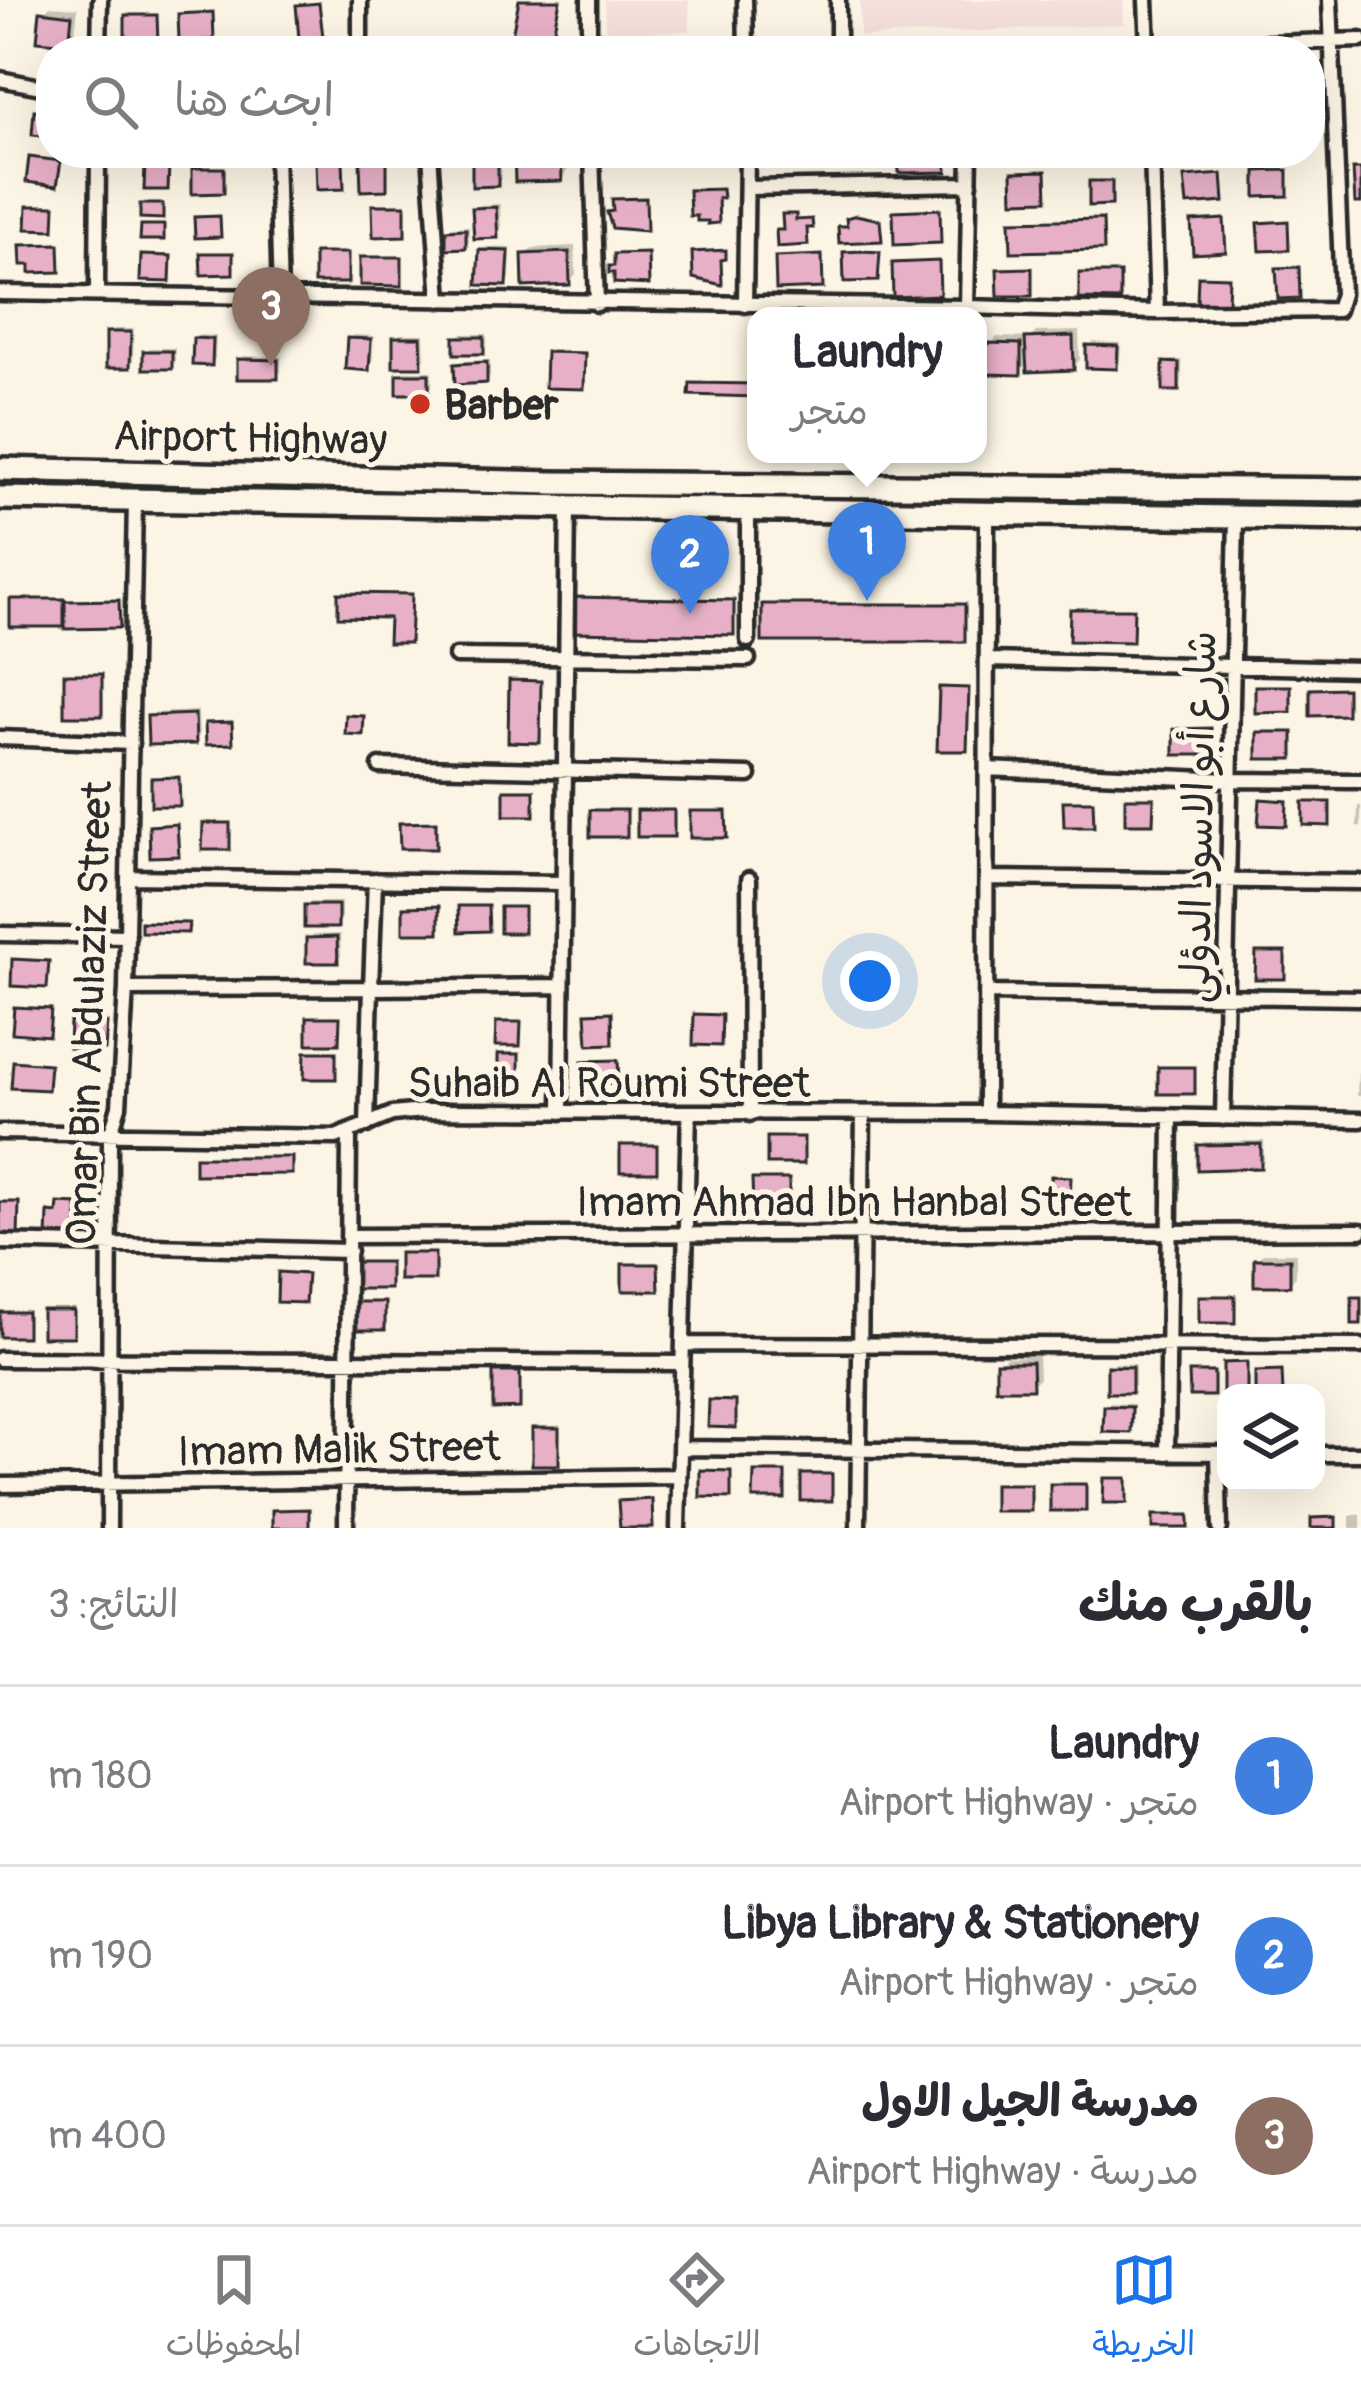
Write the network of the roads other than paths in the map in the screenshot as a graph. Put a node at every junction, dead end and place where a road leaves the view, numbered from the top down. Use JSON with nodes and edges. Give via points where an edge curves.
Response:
{"nodes":[{"id":1,"x":100,"y":0,"type":"edge"},
{"id":2,"x":360,"y":0,"type":"edge"},
{"id":3,"x":589,"y":0,"type":"edge"},
{"id":4,"x":745,"y":0,"type":"edge"},
{"id":5,"x":838,"y":0,"type":"edge"},
{"id":6,"x":1146,"y":0,"type":"edge"},
{"id":7,"x":1330,"y":0,"type":"edge"},
{"id":8,"x":99,"y":36,"type":"edge"},
{"id":9,"x":360,"y":36,"type":"edge"},
{"id":10,"x":590,"y":36,"type":"edge"},
{"id":11,"x":746,"y":36,"type":"edge"},
{"id":12,"x":838,"y":36,"type":"edge"},
{"id":13,"x":1147,"y":36,"type":"edge"},
{"id":14,"x":1361,"y":40,"type":"edge"},
{"id":15,"x":1325,"y":41,"type":"edge"},
{"id":16,"x":1331,"y":41,"type":"junction"},
{"id":17,"x":0,"y":79,"type":"edge"},
{"id":18,"x":36,"y":86,"type":"edge"},
{"id":19,"x":98,"y":168,"type":"edge"},
{"id":20,"x":276,"y":168,"type":"edge"},
{"id":21,"x":431,"y":168,"type":"edge"},
{"id":22,"x":592,"y":168,"type":"edge"},
{"id":23,"x":747,"y":168,"type":"edge"},
{"id":24,"x":970,"y":168,"type":"edge"},
{"id":25,"x":1152,"y":168,"type":"edge"},
{"id":26,"x":970,"y":184,"type":"junction"},
{"id":27,"x":748,"y":188,"type":"junction"},
{"id":28,"x":97,"y":292,"type":"junction"},
{"id":29,"x":0,"y":293,"type":"edge"},
{"id":30,"x":280,"y":297,"type":"junction"},
{"id":31,"x":440,"y":300,"type":"junction"},
{"id":32,"x":597,"y":304,"type":"junction"},
{"id":33,"x":745,"y":305,"type":"junction"},
{"id":34,"x":968,"y":307,"type":"joint"},
{"id":35,"x":987,"y":308,"type":"edge"},
{"id":36,"x":1157,"y":312,"type":"junction"},
{"id":37,"x":0,"y":470,"type":"edge"},
{"id":38,"x":1361,"y":490,"type":"edge"},
{"id":39,"x":0,"y":497,"type":"edge"},
{"id":40,"x":135,"y":500,"type":"junction"},
{"id":41,"x":568,"y":506,"type":"junction"},
{"id":42,"x":748,"y":509,"type":"junction"},
{"id":43,"x":987,"y":513,"type":"junction"},
{"id":44,"x":1236,"y":517,"type":"junction"},
{"id":45,"x":1361,"y":519,"type":"edge"},
{"id":46,"x":748,"y":640,"type":"dead end"},
{"id":47,"x":456,"y":656,"type":"dead end"},
{"id":48,"x":566,"y":657,"type":"junction"},
{"id":49,"x":748,"y":659,"type":"dead end"},
{"id":50,"x":987,"y":661,"type":"junction"},
{"id":51,"x":1233,"y":666,"type":"junction"},
{"id":52,"x":1361,"y":669,"type":"edge"},
{"id":53,"x":0,"y":738,"type":"edge"},
{"id":54,"x":131,"y":742,"type":"junction"},
{"id":55,"x":380,"y":766,"type":"dead end"},
{"id":56,"x":987,"y":769,"type":"junction"},
{"id":57,"x":565,"y":770,"type":"junction"},
{"id":58,"x":748,"y":775,"type":"dead end"},
{"id":59,"x":1230,"y":780,"type":"junction"},
{"id":60,"x":1361,"y":781,"type":"edge"},
{"id":61,"x":128,"y":877,"type":"junction"},
{"id":62,"x":986,"y":878,"type":"junction"},
{"id":63,"x":749,"y":879,"type":"dead end"},
{"id":64,"x":375,"y":880,"type":"junction"},
{"id":65,"x":1228,"y":880,"type":"junction"},
{"id":66,"x":1361,"y":882,"type":"edge"},
{"id":67,"x":563,"y":883,"type":"junction"},
{"id":68,"x":0,"y":934,"type":"edge"},
{"id":69,"x":128,"y":937,"type":"junction"},
{"id":70,"x":562,"y":986,"type":"junction"},
{"id":71,"x":371,"y":988,"type":"junction"},
{"id":72,"x":126,"y":989,"type":"junction"},
{"id":73,"x":986,"y":993,"type":"junction"},
{"id":74,"x":1226,"y":998,"type":"junction"},
{"id":75,"x":1361,"y":998,"type":"edge"},
{"id":76,"x":561,"y":1112,"type":"junction"},
{"id":77,"x":689,"y":1112,"type":"junction"},
{"id":78,"x":863,"y":1113,"type":"junction"},
{"id":79,"x":986,"y":1113,"type":"junction"},
{"id":80,"x":750,"y":1114,"type":"junction"},
{"id":81,"x":1171,"y":1117,"type":"junction"},
{"id":82,"x":1223,"y":1118,"type":"junction"},
{"id":83,"x":1361,"y":1120,"type":"edge"},
{"id":84,"x":367,"y":1125,"type":"junction"},
{"id":85,"x":0,"y":1132,"type":"edge"},
{"id":86,"x":349,"y":1133,"type":"junction"},
{"id":87,"x":110,"y":1136,"type":"junction"},
{"id":88,"x":1169,"y":1232,"type":"junction"},
{"id":89,"x":1361,"y":1232,"type":"edge"},
{"id":90,"x":686,"y":1234,"type":"junction"},
{"id":91,"x":862,"y":1234,"type":"junction"},
{"id":92,"x":0,"y":1242,"type":"edge"},
{"id":93,"x":348,"y":1243,"type":"junction"},
{"id":94,"x":111,"y":1245,"type":"junction"},
{"id":95,"x":683,"y":1344,"type":"junction"},
{"id":96,"x":861,"y":1346,"type":"junction"},
{"id":97,"x":1168,"y":1346,"type":"junction"},
{"id":98,"x":1361,"y":1346,"type":"edge"},
{"id":99,"x":0,"y":1359,"type":"edge"},
{"id":100,"x":112,"y":1360,"type":"junction"},
{"id":101,"x":349,"y":1360,"type":"junction"},
{"id":102,"x":682,"y":1363,"type":"junction"},
{"id":103,"x":680,"y":1448,"type":"junction"},
{"id":104,"x":858,"y":1450,"type":"junction"},
{"id":105,"x":1167,"y":1453,"type":"junction"},
{"id":106,"x":1217,"y":1453,"type":"edge"},
{"id":107,"x":1325,"y":1454,"type":"edge"},
{"id":108,"x":1361,"y":1454,"type":"edge"},
{"id":109,"x":679,"y":1476,"type":"junction"},
{"id":110,"x":348,"y":1481,"type":"junction"},
{"id":111,"x":110,"y":1484,"type":"junction"},
{"id":112,"x":0,"y":1485,"type":"edge"},
{"id":113,"x":1221,"y":1492,"type":"edge"},
{"id":114,"x":110,"y":1528,"type":"edge"},
{"id":115,"x":346,"y":1528,"type":"edge"},
{"id":116,"x":678,"y":1528,"type":"edge"},
{"id":117,"x":858,"y":1528,"type":"edge"},
{"id":118,"x":1220,"y":1528,"type":"edge"}],
"edges":[{"from":1,"to":8,"type":"street"},
{"from":2,"to":9,"type":"street"},
{"from":3,"to":10,"type":"street"},
{"from":4,"to":11,"type":"street"},
{"from":5,"to":12,"type":"street"},
{"from":6,"to":13,"type":"street"},
{"from":7,"to":16,"type":"street"},
{"from":14,"to":16,"type":"street"},
{"from":15,"to":16,"type":"street"},
{"from":16,"to":36,"type":"street","via":[[1342,304],[1330,312]]},
{"from":17,"to":18,"type":"street"},
{"from":19,"to":28,"type":"street"},
{"from":20,"to":30,"type":"street"},
{"from":21,"to":31,"type":"street"},
{"from":22,"to":32,"type":"street"},
{"from":23,"to":27,"type":"street"},
{"from":24,"to":26,"type":"street"},
{"from":25,"to":36,"type":"street"},
{"from":26,"to":27,"type":"street"},
{"from":26,"to":34,"type":"street"},
{"from":27,"to":33,"type":"street"},
{"from":28,"to":29,"type":"street"},
{"from":28,"to":30,"type":"street"},
{"from":30,"to":31,"type":"street"},
{"from":31,"to":32,"type":"street"},
{"from":32,"to":33,"type":"street"},
{"from":33,"to":34,"type":"street"},
{"from":35,"to":36,"type":"street"},
{"from":37,"to":38,"type":"highway","name":"Airport Highway"},
{"from":39,"to":40,"type":"highway","name":"Airport Highway"},
{"from":40,"to":41,"type":"highway","name":"Airport Highway"},
{"from":40,"to":54,"type":"street","name":"Omar Bin Abdulaziz Street"},
{"from":41,"to":42,"type":"highway","name":"Airport Highway"},
{"from":41,"to":48,"type":"street"},
{"from":42,"to":43,"type":"highway","name":"Airport Highway"},
{"from":42,"to":46,"type":"street"},
{"from":43,"to":44,"type":"highway","name":"Airport Highway"},
{"from":43,"to":50,"type":"street"},
{"from":44,"to":45,"type":"highway","name":"Airport Highway"},
{"from":44,"to":51,"type":"street","name":"شارع أبو الاسود الدؤلي"},
{"from":47,"to":48,"type":"street"},
{"from":48,"to":49,"type":"street"},
{"from":48,"to":57,"type":"street"},
{"from":50,"to":51,"type":"street"},
{"from":50,"to":56,"type":"street"},
{"from":51,"to":52,"type":"street"},
{"from":51,"to":59,"type":"street","name":"شارع أبو الاسود الدؤلي"},
{"from":53,"to":54,"type":"street"},
{"from":54,"to":61,"type":"street","name":"Omar Bin Abdulaziz Street"},
{"from":55,"to":57,"type":"street"},
{"from":56,"to":59,"type":"street"},
{"from":56,"to":62,"type":"street"},
{"from":57,"to":58,"type":"street"},
{"from":57,"to":67,"type":"street"},
{"from":59,"to":60,"type":"street"},
{"from":59,"to":65,"type":"street","name":"شارع أبو الاسود الدؤلي"},
{"from":61,"to":64,"type":"street"},
{"from":61,"to":69,"type":"street","name":"Omar Bin Abdulaziz Street"},
{"from":62,"to":65,"type":"street"},
{"from":62,"to":73,"type":"street"},
{"from":63,"to":80,"type":"street"},
{"from":64,"to":67,"type":"street"},
{"from":64,"to":71,"type":"street"},
{"from":65,"to":66,"type":"street"},
{"from":65,"to":74,"type":"street","name":"شارع أبو الاسود الدؤلي"},
{"from":67,"to":70,"type":"street"},
{"from":68,"to":69,"type":"street"},
{"from":69,"to":72,"type":"street","name":"Omar Bin Abdulaziz Street"},
{"from":70,"to":71,"type":"street"},
{"from":70,"to":76,"type":"street"},
{"from":71,"to":72,"type":"street"},
{"from":71,"to":84,"type":"street"},
{"from":72,"to":87,"type":"street","name":"Omar Bin Abdulaziz Street"},
{"from":73,"to":74,"type":"street"},
{"from":73,"to":79,"type":"street"},
{"from":74,"to":75,"type":"street"},
{"from":74,"to":82,"type":"street","name":"شارع أبو الاسود الدؤلي"},
{"from":76,"to":77,"type":"street","name":"Suhaib Al Roumi Street"},
{"from":76,"to":84,"type":"street","name":"Suhaib Al Roumi Street","via":[[392,1114]]},
{"from":77,"to":80,"type":"street","name":"Suhaib Al Roumi Street"},
{"from":77,"to":90,"type":"street"},
{"from":78,"to":79,"type":"street","name":"Suhaib Al Roumi Street"},
{"from":78,"to":80,"type":"street","name":"Suhaib Al Roumi Street"},
{"from":78,"to":91,"type":"street"},
{"from":79,"to":81,"type":"street"},
{"from":81,"to":82,"type":"street"},
{"from":81,"to":88,"type":"street"},
{"from":82,"to":83,"type":"street"},
{"from":84,"to":86,"type":"street","name":"Suhaib Al Roumi Street"},
{"from":85,"to":87,"type":"street","name":"Suhaib Al Roumi Street"},
{"from":86,"to":87,"type":"street","name":"Suhaib Al Roumi Street"},
{"from":86,"to":93,"type":"street"},
{"from":87,"to":94,"type":"street","name":"Omar Bin Abdulaziz Street"},
{"from":88,"to":89,"type":"street","name":"Imam Ahmad Ibn Hanbal Street"},
{"from":88,"to":91,"type":"street","name":"Imam Ahmad Ibn Hanbal Street"},
{"from":88,"to":97,"type":"street"},
{"from":90,"to":91,"type":"street","name":"Imam Ahmad Ibn Hanbal Street"},
{"from":90,"to":93,"type":"street","name":"Imam Ahmad Ibn Hanbal Street"},
{"from":90,"to":95,"type":"street"},
{"from":91,"to":96,"type":"street"},
{"from":92,"to":94,"type":"street","name":"Imam Ahmad Ibn Hanbal Street"},
{"from":93,"to":94,"type":"street","name":"Imam Ahmad Ibn Hanbal Street"},
{"from":93,"to":101,"type":"street"},
{"from":94,"to":100,"type":"street","name":"Omar Bin Abdulaziz Street"},
{"from":95,"to":96,"type":"street"},
{"from":95,"to":102,"type":"street"},
{"from":96,"to":97,"type":"street"},
{"from":96,"to":104,"type":"street"},
{"from":97,"to":98,"type":"street"},
{"from":97,"to":105,"type":"street"},
{"from":99,"to":100,"type":"street"},
{"from":100,"to":101,"type":"street"},
{"from":100,"to":111,"type":"street","name":"Omar Bin Abdulaziz Street"},
{"from":101,"to":102,"type":"street"},
{"from":101,"to":110,"type":"street"},
{"from":102,"to":103,"type":"street"},
{"from":103,"to":104,"type":"street"},
{"from":103,"to":109,"type":"street"},
{"from":104,"to":105,"type":"street"},
{"from":104,"to":117,"type":"street"},
{"from":105,"to":106,"type":"street"},
{"from":107,"to":108,"type":"street"},
{"from":109,"to":110,"type":"street","name":"Imam Malik Street"},
{"from":109,"to":116,"type":"street"},
{"from":110,"to":111,"type":"street","name":"Imam Malik Street"},
{"from":110,"to":115,"type":"street"},
{"from":111,"to":112,"type":"street","name":"Imam Malik Street"},
{"from":111,"to":114,"type":"street","name":"Omar Bin Abdulaziz Street"},
{"from":113,"to":118,"type":"street"}]}
